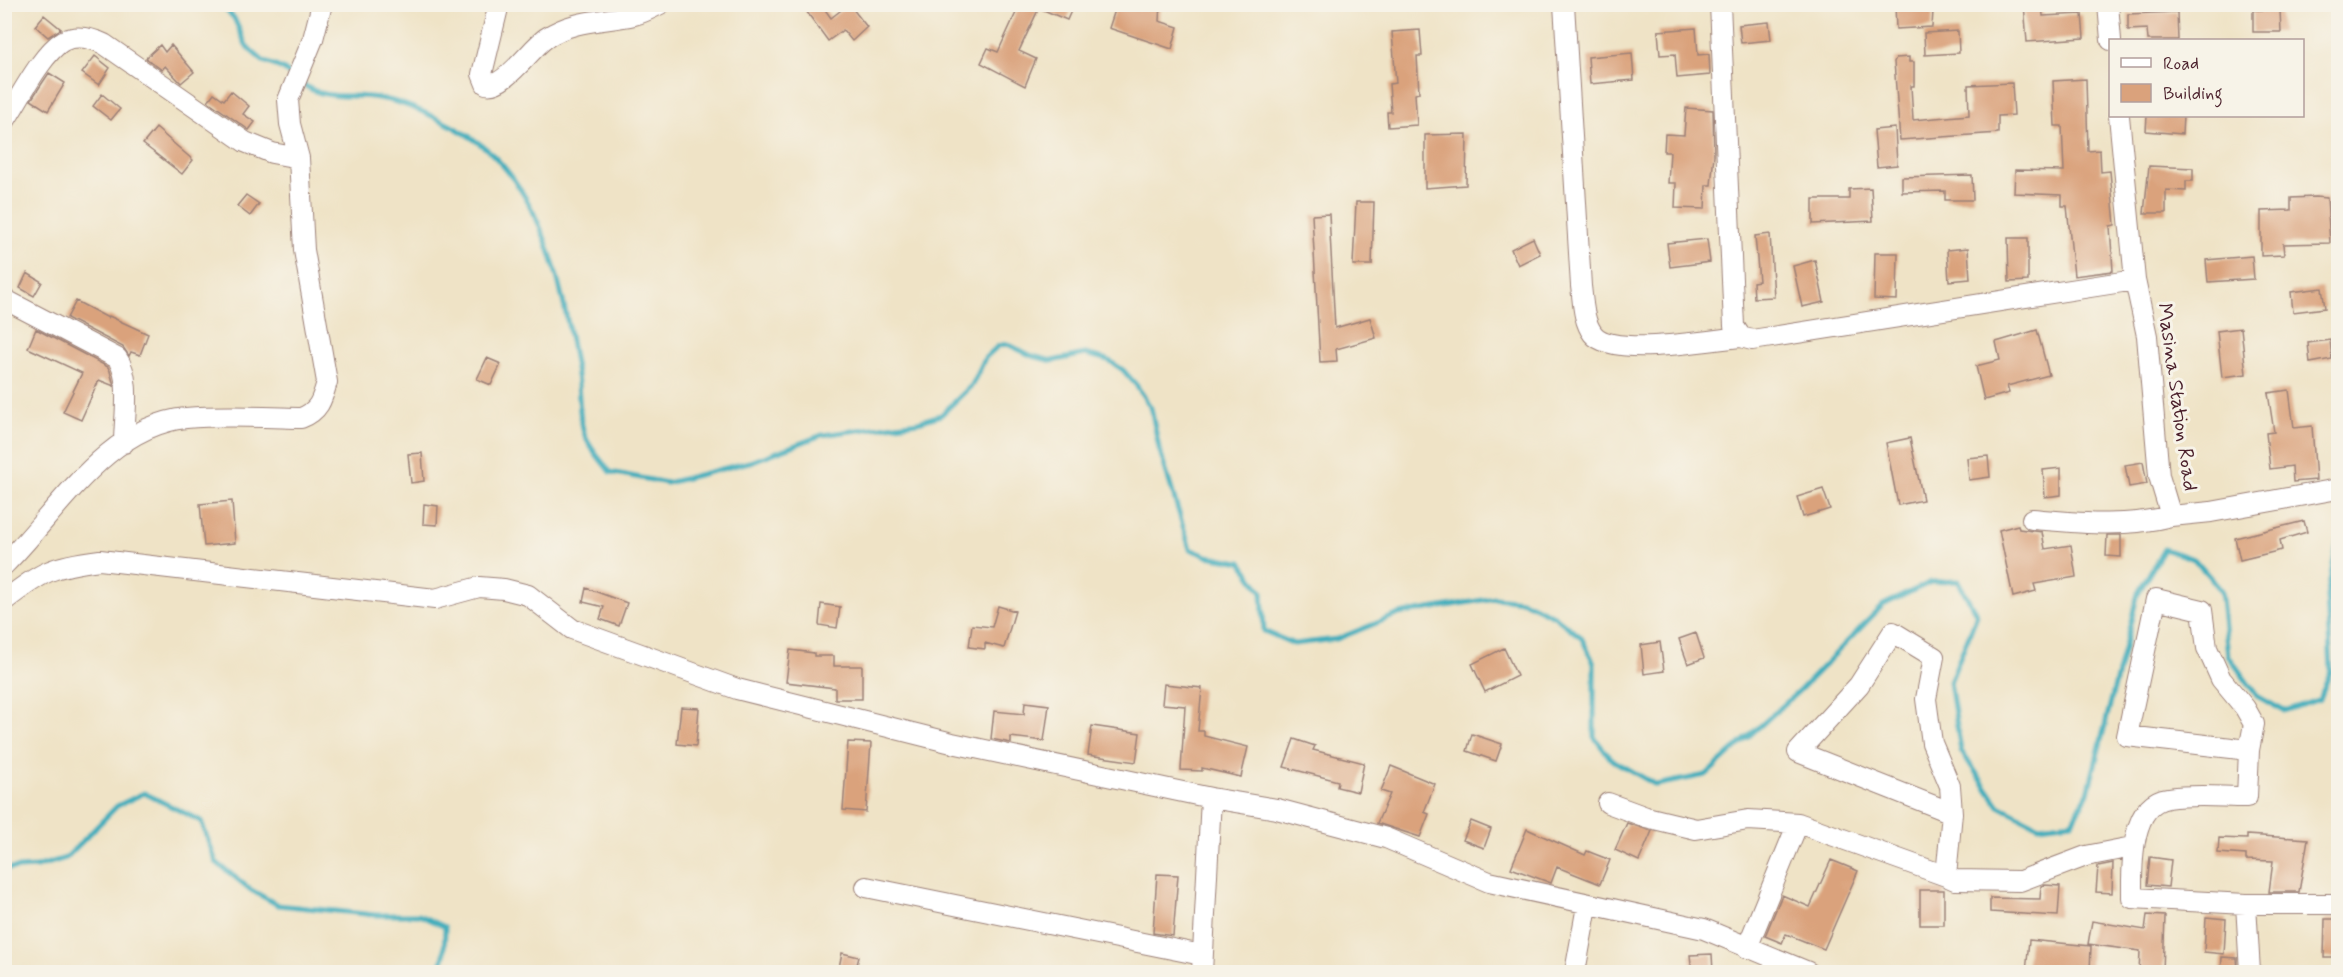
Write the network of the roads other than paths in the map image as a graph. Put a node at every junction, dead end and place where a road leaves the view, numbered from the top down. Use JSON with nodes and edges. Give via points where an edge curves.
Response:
{"nodes":[{"id":1,"x":322,"y":4,"type":"edge"},
{"id":2,"x":499,"y":4,"type":"edge"},
{"id":3,"x":660,"y":4,"type":"edge"},
{"id":4,"x":1564,"y":4,"type":"edge"},
{"id":5,"x":1720,"y":4,"type":"edge"},
{"id":6,"x":2108,"y":4,"type":"edge"},
{"id":7,"x":2111,"y":39,"type":"edge"},
{"id":8,"x":2119,"y":117,"type":"edge"},
{"id":9,"x":4,"y":122,"type":"edge"},
{"id":10,"x":299,"y":158,"type":"junction"},
{"id":11,"x":2135,"y":280,"type":"junction"},
{"id":12,"x":4,"y":299,"type":"edge"},
{"id":13,"x":1741,"y":337,"type":"junction"},
{"id":14,"x":124,"y":443,"type":"junction"},
{"id":15,"x":2338,"y":489,"type":"edge"},
{"id":16,"x":2171,"y":516,"type":"junction"},
{"id":17,"x":2032,"y":519,"type":"dead end"},
{"id":18,"x":4,"y":565,"type":"edge"},
{"id":19,"x":4,"y":601,"type":"edge"},
{"id":20,"x":2249,"y":750,"type":"junction"},
{"id":21,"x":1211,"y":798,"type":"junction"},
{"id":22,"x":1608,"y":803,"type":"dead end"},
{"id":23,"x":1952,"y":813,"type":"junction"},
{"id":24,"x":1798,"y":823,"type":"junction"},
{"id":25,"x":2132,"y":846,"type":"junction"},
{"id":26,"x":1946,"y":876,"type":"junction"},
{"id":27,"x":866,"y":887,"type":"dead end"},
{"id":28,"x":2246,"y":904,"type":"junction"},
{"id":29,"x":2338,"y":904,"type":"edge"},
{"id":30,"x":1587,"y":906,"type":"junction"},
{"id":31,"x":1747,"y":948,"type":"junction"},
{"id":32,"x":1202,"y":964,"type":"edge"},
{"id":33,"x":1781,"y":967,"type":"edge"},
{"id":34,"x":1575,"y":972,"type":"edge"},
{"id":35,"x":1808,"y":972,"type":"edge"},
{"id":36,"x":2250,"y":972,"type":"edge"}],
"edges":[{"from":1,"to":10,"type":"street","via":[[313,39],[288,100]]},
{"from":2,"to":3,"type":"street","via":[[482,74],[490,85],[502,80],[544,39],[572,23],[636,15]]},
{"from":4,"to":13,"type":"street","via":[[1581,285],[1584,313],[1592,334],[1604,343],[1624,348]]},
{"from":5,"to":13,"type":"street","via":[[1734,326]]},
{"from":6,"to":7,"type":"street"},
{"from":8,"to":11,"type":"street","name":"Masina Station Road"},
{"from":9,"to":10,"type":"street","via":[[50,53],[64,41],[89,37],[245,142]]},
{"from":10,"to":14,"type":"street","via":[[304,250],[327,382],[322,401],[313,413],[301,418],[184,418],[147,429]]},
{"from":11,"to":13,"type":"street","via":[[1752,340]]},
{"from":11,"to":16,"type":"street","name":"Masina Station Road","via":[[2147,336],[2159,476]]},
{"from":12,"to":14,"type":"street","via":[[117,358],[124,369],[126,384]]},
{"from":14,"to":18,"type":"street","via":[[55,506]]},
{"from":15,"to":16,"type":"street","name":"Masina Station Road"},
{"from":16,"to":17,"type":"street","via":[[2107,525]]},
{"from":19,"to":21,"type":"street","via":[[32,579],[59,565],[100,560],[435,599],[479,587],[504,588],[528,595],[572,629],[737,689],[952,743]]},
{"from":20,"to":20,"type":"street","via":[[2127,736],[2156,599],[2202,610],[2207,648],[2221,679],[2254,724]]},
{"from":20,"to":25,"type":"street","via":[[2247,797],[2166,798],[2147,808]]},
{"from":21,"to":30,"type":"street","via":[[1277,809],[1386,838],[1489,882]]},
{"from":21,"to":32,"type":"street"},
{"from":22,"to":24,"type":"street","via":[[1646,818],[1696,829],[1748,820]]},
{"from":23,"to":23,"type":"street","via":[[1798,752],[1859,685],[1893,632],[1935,657],[1926,699],[1932,743],[1950,786]]},
{"from":23,"to":26,"type":"street"},
{"from":24,"to":26,"type":"street"},
{"from":24,"to":31,"type":"street"},
{"from":25,"to":26,"type":"street","via":[[2086,856],[2020,881],[1954,880]]},
{"from":25,"to":28,"type":"street","via":[[2132,898]]},
{"from":27,"to":32,"type":"street"},
{"from":28,"to":29,"type":"street"},
{"from":28,"to":36,"type":"street"},
{"from":30,"to":31,"type":"street","via":[[1704,929]]},
{"from":30,"to":34,"type":"street"},
{"from":31,"to":33,"type":"street"},
{"from":33,"to":35,"type":"street"}]}
